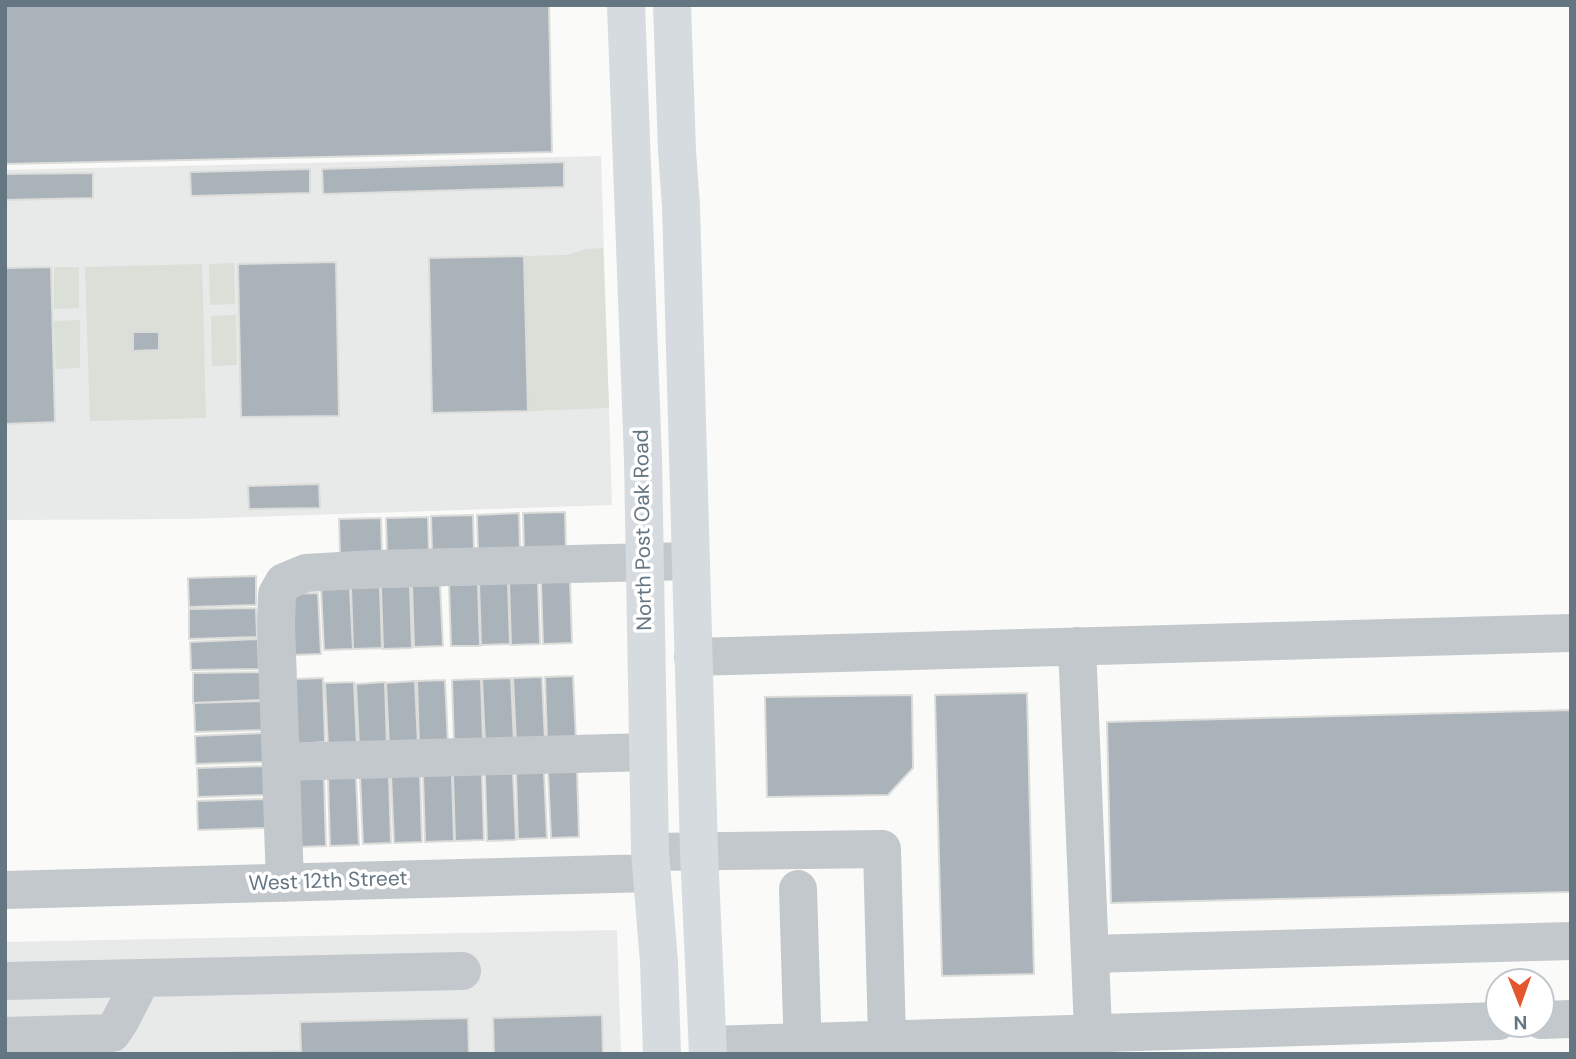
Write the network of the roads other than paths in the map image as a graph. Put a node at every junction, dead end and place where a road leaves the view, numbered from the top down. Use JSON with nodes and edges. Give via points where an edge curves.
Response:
{"nodes":[{"id":1,"x":626,"y":5,"type":"edge"},
{"id":2,"x":671,"y":5,"type":"edge"},
{"id":3,"x":690,"y":561,"type":"junction"},
{"id":4,"x":645,"y":562,"type":"junction"},
{"id":5,"x":1571,"y":633,"type":"edge"},
{"id":6,"x":1077,"y":646,"type":"junction"},
{"id":7,"x":693,"y":657,"type":"junction"},
{"id":8,"x":648,"y":752,"type":"junction"},
{"id":9,"x":281,"y":762,"type":"junction"},
{"id":10,"x":699,"y":851,"type":"junction"},
{"id":11,"x":651,"y":862,"type":"junction"},
{"id":12,"x":285,"y":883,"type":"junction"},
{"id":13,"x":798,"y":889,"type":"dead end"},
{"id":14,"x":5,"y":890,"type":"edge"},
{"id":15,"x":1571,"y":941,"type":"edge"},
{"id":16,"x":1090,"y":954,"type":"junction"},
{"id":17,"x":461,"y":971,"type":"dead end"},
{"id":18,"x":142,"y":978,"type":"junction"},
{"id":19,"x":5,"y":981,"type":"edge"},
{"id":20,"x":1485,"y":1022,"type":"edge"},
{"id":21,"x":5,"y":1036,"type":"edge"},
{"id":22,"x":887,"y":1039,"type":"junction"},
{"id":23,"x":1094,"y":1043,"type":"edge"},
{"id":24,"x":803,"y":1048,"type":"edge"},
{"id":25,"x":708,"y":1049,"type":"edge"},
{"id":26,"x":662,"y":1054,"type":"edge"}],
"edges":[{"from":1,"to":4,"type":"main road","name":"North Post Oak Road"},
{"from":2,"to":3,"type":"main road"},
{"from":3,"to":4,"type":"street"},
{"from":3,"to":7,"type":"main road"},
{"from":4,"to":8,"type":"main road","name":"North Post Oak Road"},
{"from":4,"to":9,"type":"street","via":[[333,571],[306,573],[284,582],[277,594],[276,615]]},
{"from":5,"to":6,"type":"street"},
{"from":6,"to":7,"type":"street"},
{"from":6,"to":16,"type":"street"},
{"from":7,"to":10,"type":"main road"},
{"from":8,"to":9,"type":"street"},
{"from":8,"to":11,"type":"main road","name":"North Post Oak Road"},
{"from":9,"to":12,"type":"street"},
{"from":10,"to":11,"type":"street","name":"West 12th Street"},
{"from":10,"to":22,"type":"street","name":"West 12th Street","via":[[882,849]]},
{"from":10,"to":25,"type":"main road"},
{"from":11,"to":12,"type":"street","name":"West 12th Street"},
{"from":11,"to":26,"type":"main road","name":"North Post Oak Road"},
{"from":12,"to":14,"type":"street","name":"West 12th Street"},
{"from":13,"to":24,"type":"street"},
{"from":15,"to":16,"type":"street"},
{"from":16,"to":23,"type":"street"},
{"from":17,"to":18,"type":"street"},
{"from":18,"to":19,"type":"street"},
{"from":18,"to":21,"type":"street","via":[[112,1033]]},
{"from":20,"to":23,"type":"street"},
{"from":22,"to":23,"type":"street"},
{"from":22,"to":24,"type":"street"},
{"from":24,"to":25,"type":"street"}]}
